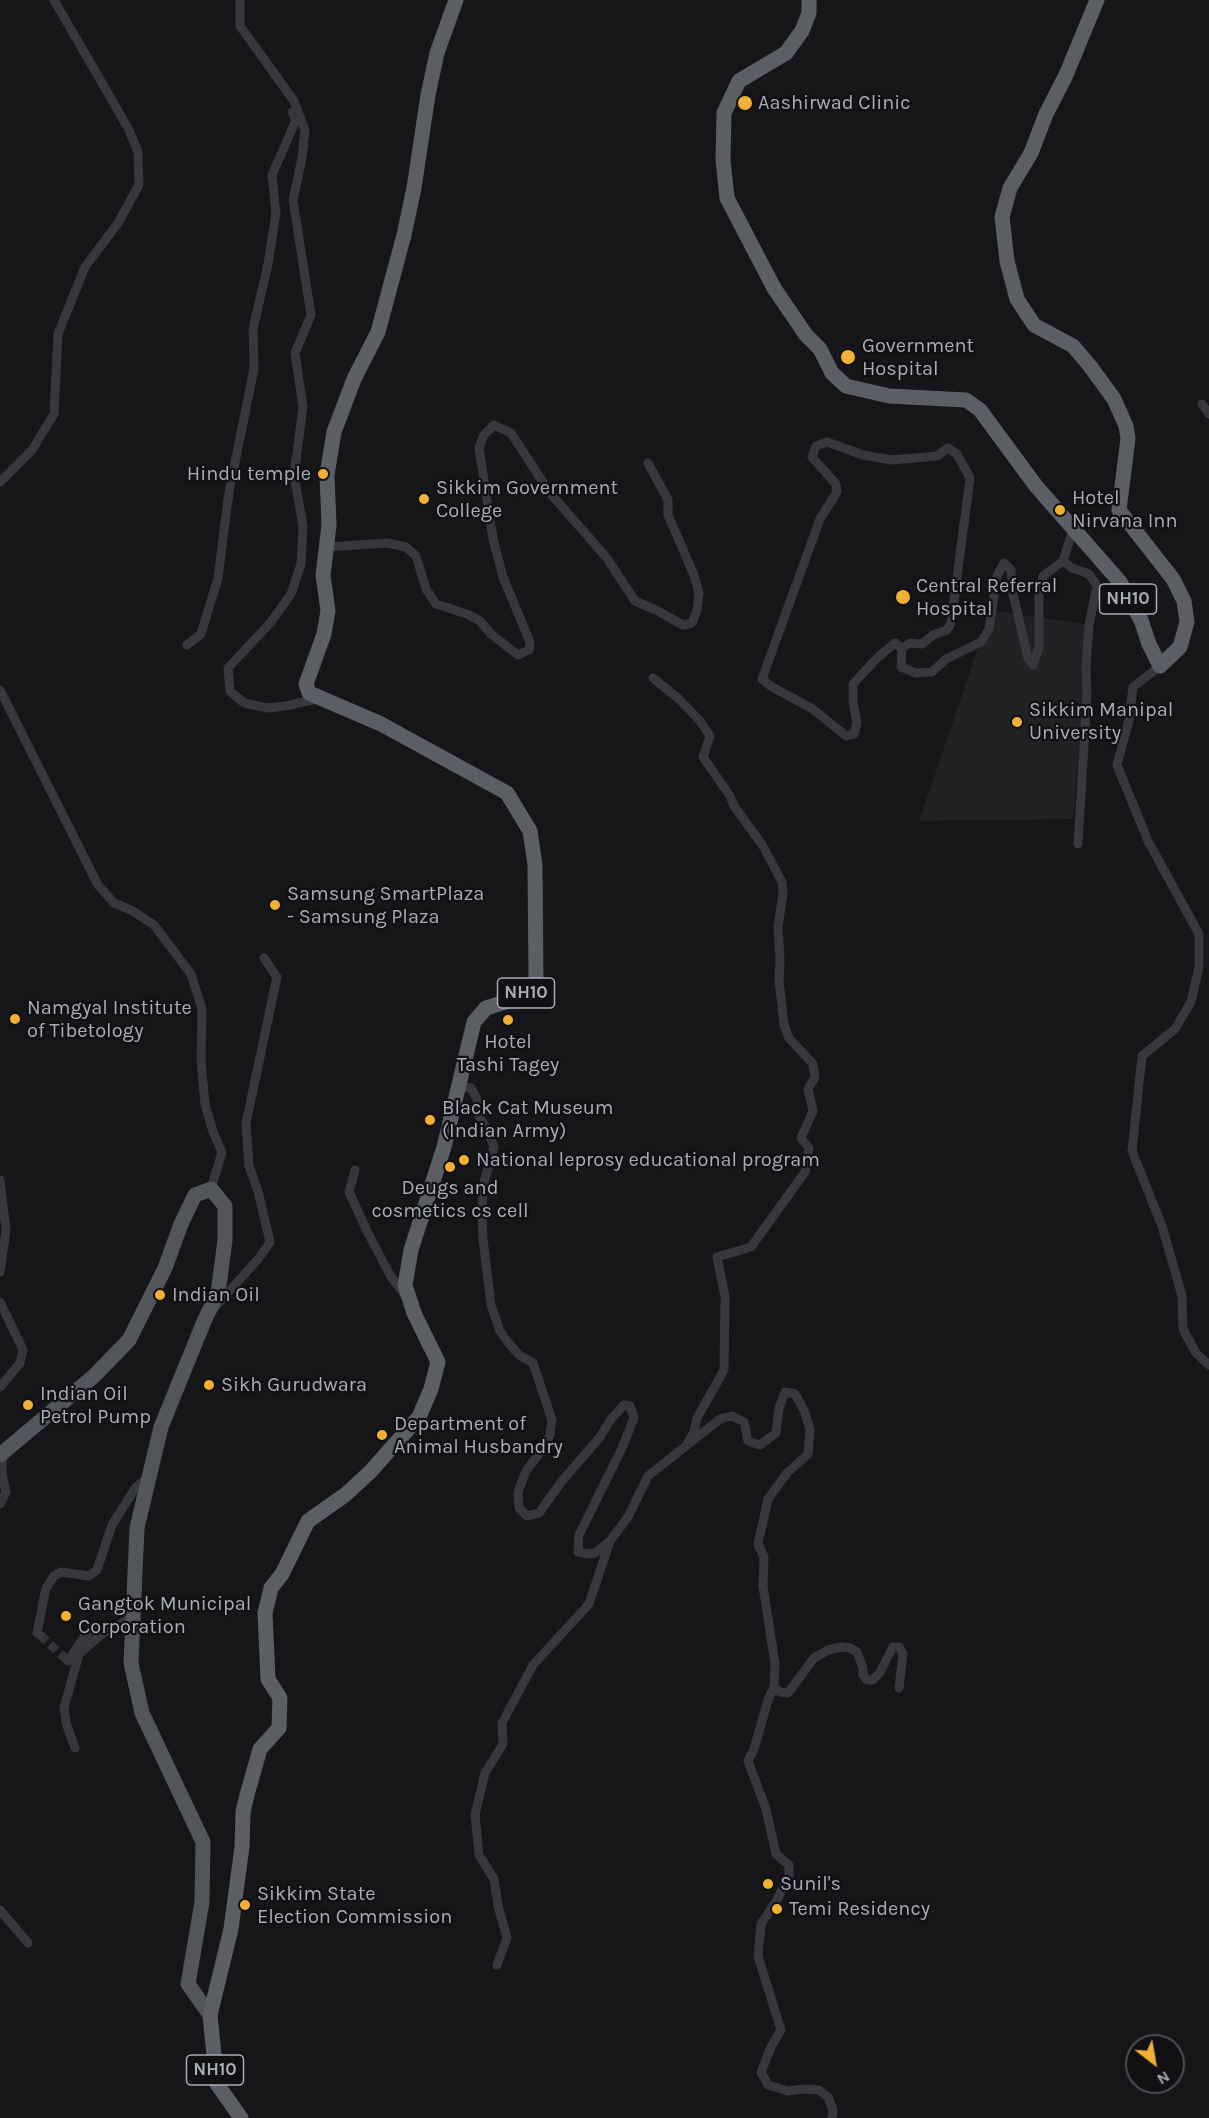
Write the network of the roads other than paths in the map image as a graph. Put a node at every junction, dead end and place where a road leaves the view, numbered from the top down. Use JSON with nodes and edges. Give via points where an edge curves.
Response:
{"nodes":[{"id":1,"x":54,"y":0,"type":"edge"},
{"id":2,"x":240,"y":0,"type":"edge"},
{"id":3,"x":456,"y":0,"type":"edge"},
{"id":4,"x":809,"y":0,"type":"edge"},
{"id":5,"x":1097,"y":0,"type":"edge"},
{"id":6,"x":273,"y":69,"type":"junction"},
{"id":7,"x":1202,"y":404,"type":"dead end"},
{"id":8,"x":1209,"y":414,"type":"edge"},
{"id":9,"x":648,"y":463,"type":"dead end"},
{"id":10,"x":0,"y":482,"type":"edge"},
{"id":11,"x":1073,"y":529,"type":"junction"},
{"id":12,"x":327,"y":547,"type":"junction"},
{"id":13,"x":1063,"y":561,"type":"junction"},
{"id":14,"x":187,"y":645,"type":"dead end"},
{"id":15,"x":902,"y":648,"type":"junction"},
{"id":16,"x":1160,"y":666,"type":"junction"},
{"id":17,"x":653,"y":678,"type":"dead end"},
{"id":18,"x":0,"y":690,"type":"edge"},
{"id":19,"x":320,"y":698,"type":"junction"},
{"id":20,"x":1078,"y":844,"type":"dead end"},
{"id":21,"x":264,"y":958,"type":"dead end"},
{"id":22,"x":459,"y":1086,"type":"junction"},
{"id":23,"x":355,"y":1170,"type":"dead end"},
{"id":24,"x":0,"y":1180,"type":"edge"},
{"id":25,"x":211,"y":1189,"type":"junction"},
{"id":26,"x":0,"y":1272,"type":"edge"},
{"id":27,"x":0,"y":1302,"type":"edge"},
{"id":28,"x":411,"y":1304,"type":"junction"},
{"id":29,"x":205,"y":1318,"type":"junction"},
{"id":30,"x":1209,"y":1365,"type":"edge"},
{"id":31,"x":0,"y":1387,"type":"edge"},
{"id":32,"x":685,"y":1447,"type":"junction"},
{"id":33,"x":1,"y":1453,"type":"edge"},
{"id":34,"x":149,"y":1477,"type":"junction"},
{"id":35,"x":0,"y":1504,"type":"edge"},
{"id":36,"x":610,"y":1541,"type":"junction"},
{"id":37,"x":133,"y":1617,"type":"junction"},
{"id":38,"x":102,"y":1634,"type":"junction"},
{"id":39,"x":39,"y":1635,"type":"dead end"},
{"id":40,"x":68,"y":1661,"type":"dead end"},
{"id":41,"x":774,"y":1687,"type":"junction"},
{"id":42,"x":899,"y":1688,"type":"dead end"},
{"id":43,"x":75,"y":1748,"type":"dead end"},
{"id":44,"x":0,"y":1910,"type":"edge"},
{"id":45,"x":28,"y":1942,"type":"dead end"},
{"id":46,"x":497,"y":1965,"type":"dead end"},
{"id":47,"x":210,"y":2015,"type":"junction"},
{"id":48,"x":241,"y":2118,"type":"edge"},
{"id":49,"x":832,"y":2118,"type":"edge"}],
"edges":[{"from":1,"to":10,"type":"street","via":[[128,128],[138,152],[139,185],[118,223],[85,267],[58,334],[54,414],[32,450]]},
{"from":2,"to":6,"type":"street","via":[[240,26]]},
{"from":3,"to":12,"type":"highway","via":[[437,53],[412,200],[378,332],[354,379],[334,432],[327,475]]},
{"from":4,"to":11,"type":"highway","number":"NH10","via":[[802,31],[786,53],[739,81],[724,112],[727,198],[774,288],[820,349],[832,373],[846,386],[889,396],[966,400],[980,410]]},
{"from":5,"to":16,"type":"highway","number":"NH10","via":[[1031,153],[1010,188],[1002,217],[1017,299],[1034,325],[1073,346],[1114,399],[1126,426],[1119,510],[1173,579],[1184,601],[1187,622],[1180,647]]},
{"from":6,"to":14,"type":"street","via":[[296,120],[272,175],[276,213],[253,329],[254,369],[229,492],[218,578],[201,634]]},
{"from":6,"to":19,"type":"street","via":[[294,101],[305,130],[293,200],[311,315],[294,353],[303,407],[294,475],[303,526],[301,564],[291,594],[272,622],[228,668],[230,691],[244,704],[268,708]]},
{"from":7,"to":8,"type":"street"},
{"from":9,"to":12,"type":"street","via":[[668,500],[668,515],[699,593],[692,622],[683,626],[635,601],[606,557],[550,493],[511,433],[494,425],[479,447],[493,538],[502,577],[530,642],[529,650],[518,655],[480,621],[436,603],[426,589],[416,556],[406,547],[387,543]]},
{"from":11,"to":13,"type":"street"},
{"from":11,"to":16,"type":"highway","number":"NH10","via":[[1120,582]]},
{"from":12,"to":19,"type":"highway","via":[[323,575],[328,611],[306,684],[309,693]]},
{"from":13,"to":15,"type":"street","via":[[1043,576],[1039,647],[1034,664],[1028,658],[1011,570],[1004,563],[997,576],[989,630],[981,642],[946,659],[932,672],[916,673],[901,667]]},
{"from":13,"to":20,"type":"street","via":[[1089,574],[1096,586],[1086,667]]},
{"from":15,"to":15,"type":"street","via":[[910,643],[922,644],[947,630],[951,623],[970,478],[957,454],[948,448],[937,456],[892,460],[827,442],[816,447],[812,457],[836,484],[837,492],[820,519],[762,679],[813,709],[846,736],[854,734],[857,723],[854,684],[895,643]]},
{"from":16,"to":30,"type":"street","via":[[1133,687],[1117,765],[1148,841],[1199,934],[1199,967],[1191,1002],[1175,1029],[1142,1056],[1132,1151],[1165,1236],[1182,1296],[1183,1329],[1196,1353]]},
{"from":17,"to":32,"type":"street","via":[[679,699],[710,736],[703,757],[763,846],[782,882],[778,927],[784,1025],[789,1038],[813,1064],[815,1077],[808,1089],[813,1111],[801,1138],[809,1148],[805,1172],[751,1247],[717,1257],[725,1296],[724,1370]]},
{"from":18,"to":25,"type":"street","via":[[98,885],[114,903],[154,925],[191,974],[202,1009],[205,1104],[222,1152]]},
{"from":19,"to":22,"type":"highway","number":"NH10","via":[[381,724],[507,793],[530,831],[535,865],[536,981],[530,992],[486,1008],[474,1022]]},
{"from":21,"to":29,"type":"street","via":[[277,977],[246,1123],[249,1166],[270,1242]]},
{"from":22,"to":28,"type":"highway","number":"NH10","via":[[411,1250],[405,1285]]},
{"from":22,"to":36,"type":"street","via":[[471,1088],[477,1099],[478,1116],[494,1147],[483,1186],[482,1215],[491,1305],[503,1336],[519,1355],[533,1363],[552,1420],[550,1435],[526,1471],[518,1492],[519,1508],[527,1516],[540,1513],[611,1419],[624,1405],[630,1406],[634,1418],[579,1535],[578,1552],[595,1553]]},
{"from":23,"to":28,"type":"street","via":[[349,1192],[390,1275]]},
{"from":24,"to":26,"type":"street","via":[[6,1230]]},
{"from":25,"to":29,"type":"main road","via":[[225,1206],[225,1240],[218,1293]]},
{"from":25,"to":33,"type":"main road","via":[[195,1195],[129,1340],[94,1376]]},
{"from":27,"to":31,"type":"street","via":[[23,1350],[20,1363]]},
{"from":28,"to":47,"type":"highway","number":"NH10","via":[[438,1362],[419,1417],[370,1472],[308,1521],[282,1575],[271,1588],[265,1613],[268,1679],[280,1698],[279,1728],[260,1749],[247,1795],[231,1929]]},
{"from":29,"to":34,"type":"main road","via":[[161,1427]]},
{"from":32,"to":36,"type":"street","via":[[648,1476],[628,1517]]},
{"from":32,"to":41,"type":"street","via":[[720,1419],[732,1416],[744,1422],[748,1441],[760,1445],[776,1433],[785,1392],[795,1394],[804,1410],[810,1430],[808,1454],[768,1499],[758,1544],[764,1557],[763,1586],[776,1664]]},
{"from":33,"to":35,"type":"street","via":[[6,1492]]},
{"from":34,"to":37,"type":"main road","via":[[137,1528]]},
{"from":34,"to":39,"type":"street","via":[[136,1487],[112,1525],[97,1570],[89,1576],[61,1572],[54,1576],[46,1588]]},
{"from":36,"to":46,"type":"street","via":[[589,1604],[533,1665],[502,1723],[502,1744],[485,1773],[476,1815],[479,1855],[494,1879],[507,1938]]},
{"from":37,"to":38,"type":"street"},
{"from":37,"to":47,"type":"main road","via":[[131,1662],[142,1713],[203,1842],[202,1902],[188,1984]]},
{"from":38,"to":40,"type":"street","via":[[93,1630]]},
{"from":38,"to":43,"type":"street","via":[[79,1654],[64,1708]]},
{"from":41,"to":42,"type":"street","via":[[788,1693],[814,1658],[841,1647],[857,1652],[863,1675],[873,1680],[893,1647],[899,1647],[903,1654]]},
{"from":41,"to":49,"type":"street","via":[[748,1761],[766,1809],[776,1854],[789,1866],[777,1900],[761,1924],[758,1956],[781,2030],[761,2072],[768,2085],[788,2091],[819,2090],[828,2097]]},
{"from":44,"to":45,"type":"street"},
{"from":47,"to":48,"type":"highway","number":"NH10","via":[[217,2084]]}]}
